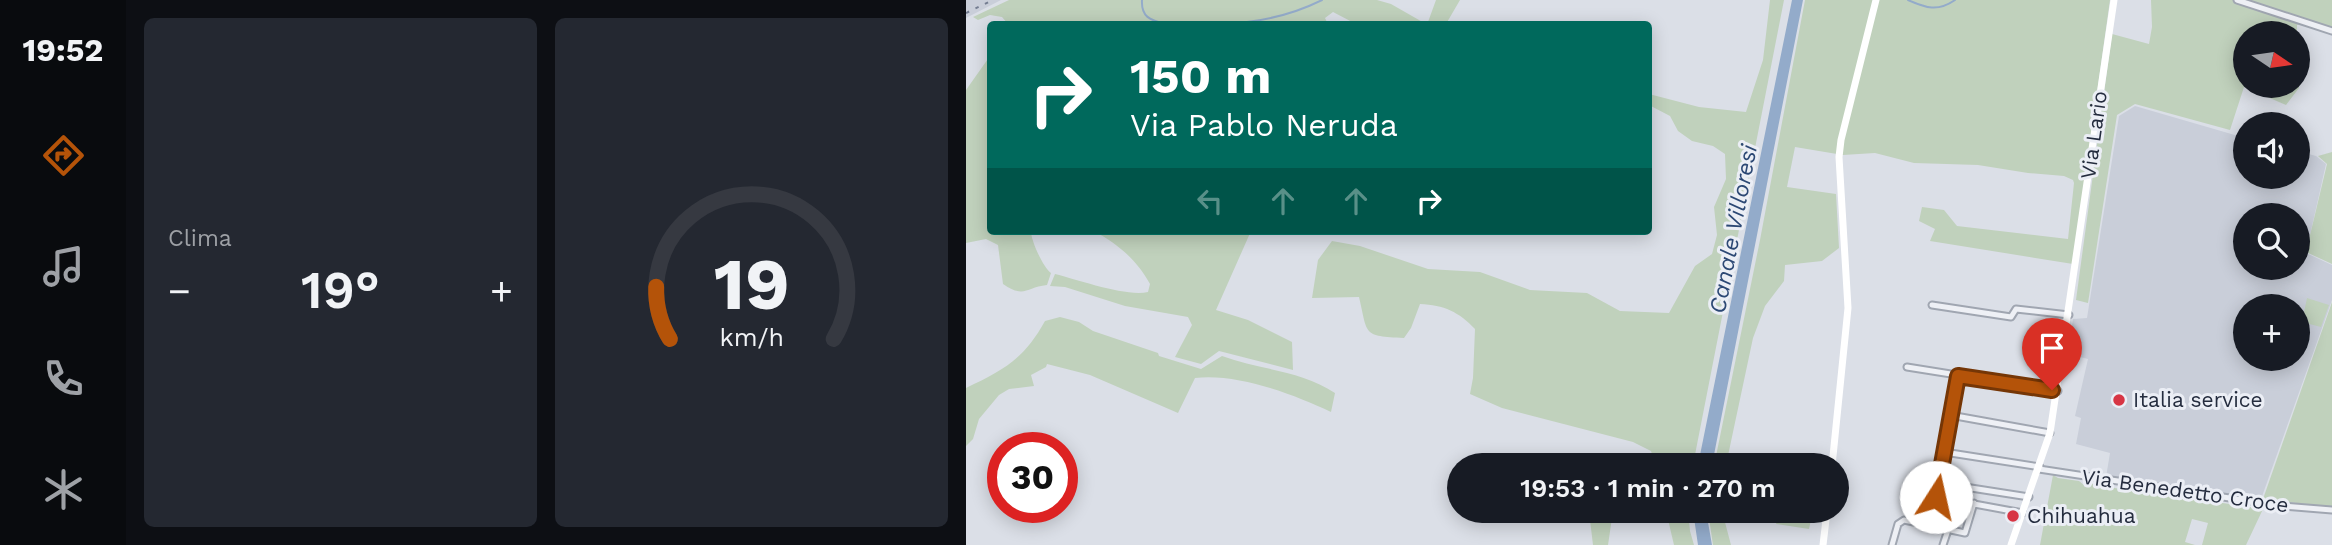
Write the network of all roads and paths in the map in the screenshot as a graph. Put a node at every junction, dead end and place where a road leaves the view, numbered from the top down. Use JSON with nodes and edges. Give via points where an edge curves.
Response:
{"nodes":[{"id":1,"x":2114,"y":0,"type":"edge"},
{"id":2,"x":2237,"y":0,"type":"edge"},
{"id":3,"x":1876,"y":1,"type":"edge"},
{"id":4,"x":2332,"y":31,"type":"edge"},
{"id":5,"x":1932,"y":305,"type":"dead end"},
{"id":6,"x":2069,"y":315,"type":"junction"},
{"id":7,"x":1907,"y":367,"type":"dead end"},
{"id":8,"x":1958,"y":376,"type":"junction"},
{"id":9,"x":2057,"y":391,"type":"junction"},
{"id":10,"x":1950,"y":415,"type":"junction"},
{"id":11,"x":2050,"y":433,"type":"junction"},
{"id":12,"x":1944,"y":452,"type":"junction"},
{"id":13,"x":1833,"y":453,"type":"edge"},
{"id":14,"x":2039,"y":468,"type":"junction"},
{"id":15,"x":1938,"y":483,"type":"junction"},
{"id":16,"x":2029,"y":497,"type":"junction"},
{"id":17,"x":1974,"y":503,"type":"junction"},
{"id":18,"x":2332,"y":510,"type":"edge"},
{"id":19,"x":2023,"y":513,"type":"junction"},
{"id":20,"x":1826,"y":523,"type":"edge"},
{"id":21,"x":1948,"y":530,"type":"junction"},
{"id":22,"x":1823,"y":545,"type":"edge"},
{"id":23,"x":1892,"y":545,"type":"edge"},
{"id":24,"x":1943,"y":545,"type":"edge"},
{"id":25,"x":2011,"y":545,"type":"edge"}],
"edges":[{"from":1,"to":6,"type":"street","name":"Via Lario"},
{"from":2,"to":4,"type":"street"},
{"from":3,"to":13,"type":"street","via":[[1839,157],[1848,317]]},
{"from":5,"to":6,"type":"street","via":[[2011,317],[2016,309]]},
{"from":6,"to":9,"type":"street","name":"Via Lario"},
{"from":7,"to":8,"type":"street"},
{"from":8,"to":9,"type":"street"},
{"from":8,"to":10,"type":"street"},
{"from":9,"to":11,"type":"street","name":"Via Lario"},
{"from":10,"to":11,"type":"street"},
{"from":10,"to":12,"type":"street"},
{"from":11,"to":14,"type":"street","name":"Via Lario"},
{"from":12,"to":14,"type":"street","name":"Via Benedetto Croce"},
{"from":12,"to":15,"type":"street"},
{"from":14,"to":16,"type":"street","name":"Via Lario"},
{"from":14,"to":18,"type":"street","name":"Via Benedetto Croce"},
{"from":15,"to":16,"type":"street"},
{"from":15,"to":17,"type":"street","via":[[1936,497]]},
{"from":16,"to":19,"type":"street","name":"Via Lario"},
{"from":17,"to":19,"type":"street"},
{"from":17,"to":21,"type":"street","via":[[1965,533]]},
{"from":19,"to":25,"type":"street","name":"Via Lario"},
{"from":20,"to":22,"type":"street"},
{"from":21,"to":23,"type":"street","via":[[1904,520],[1898,524]]},
{"from":21,"to":24,"type":"street"}]}
